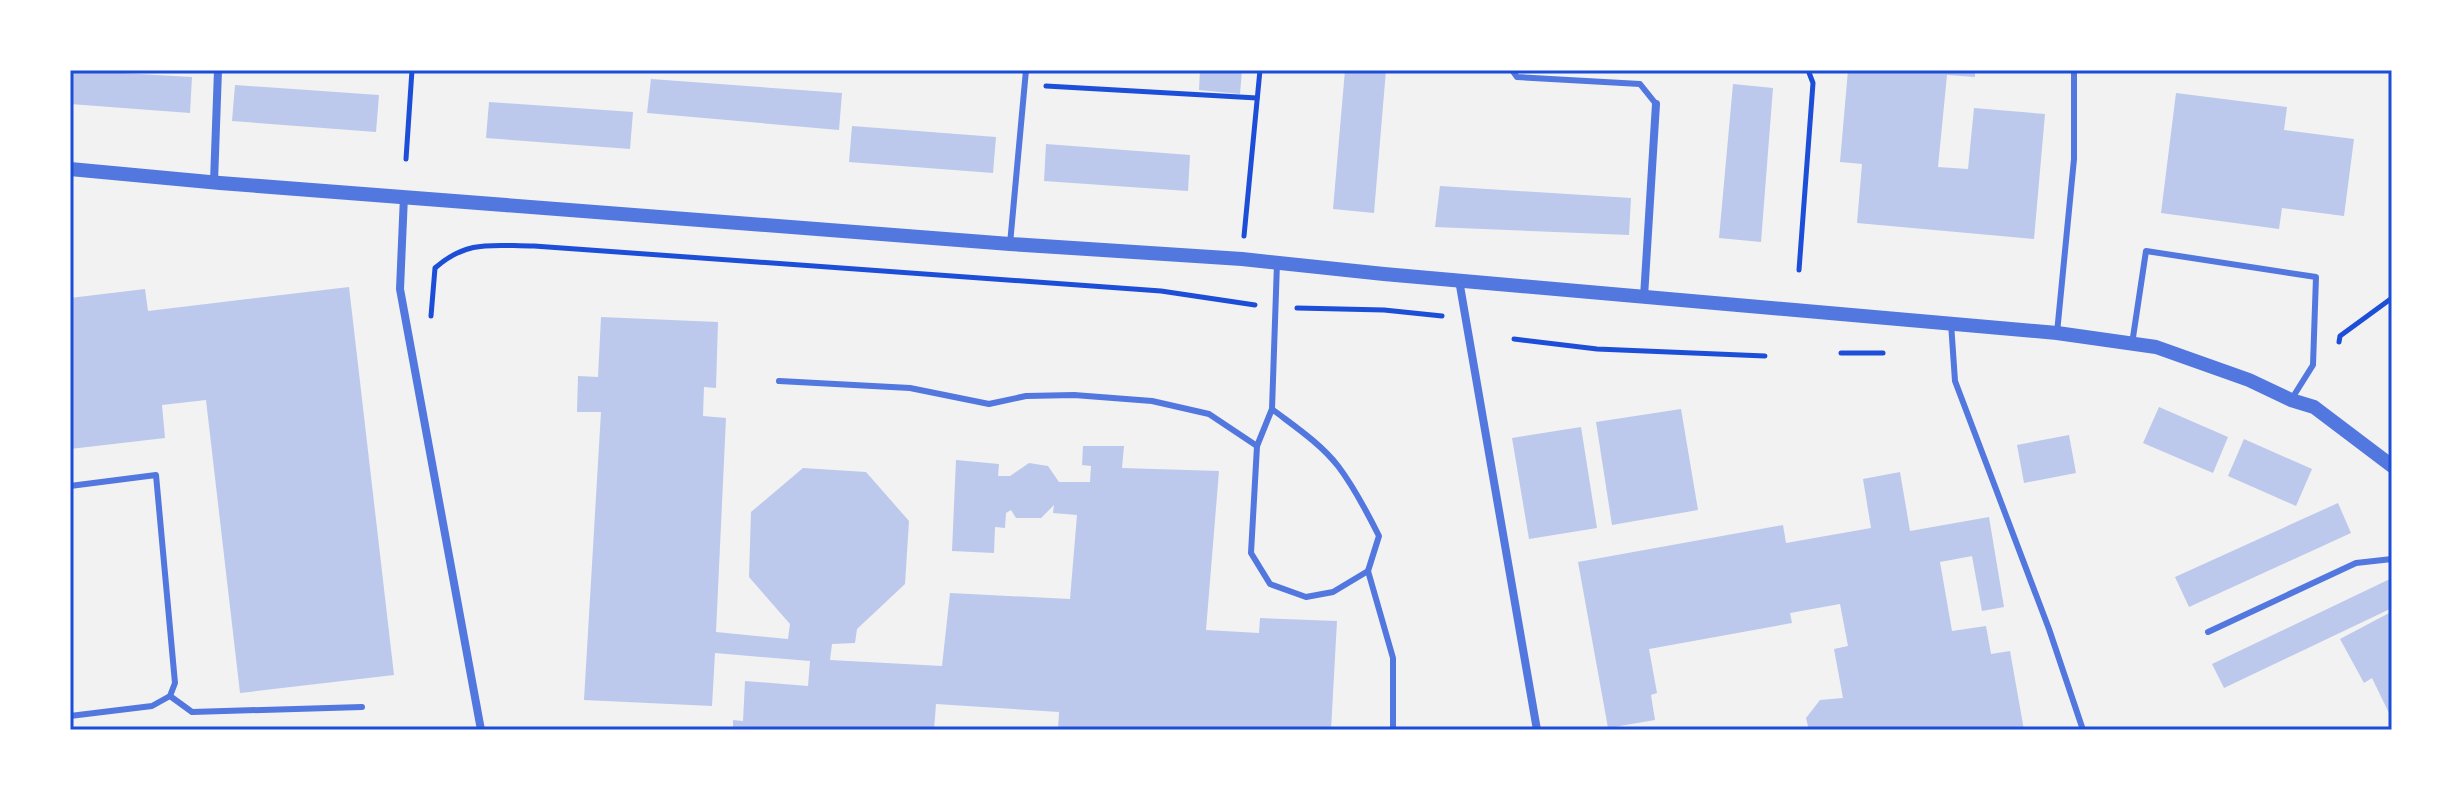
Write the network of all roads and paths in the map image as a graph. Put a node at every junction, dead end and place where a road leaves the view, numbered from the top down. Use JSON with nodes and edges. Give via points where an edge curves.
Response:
{"nodes":[{"id":1,"x":218,"y":70,"type":"edge"},
{"id":2,"x":412,"y":70,"type":"edge"},
{"id":3,"x":1026,"y":70,"type":"edge"},
{"id":4,"x":1260,"y":70,"type":"edge"},
{"id":5,"x":1512,"y":70,"type":"edge"},
{"id":6,"x":1808,"y":70,"type":"edge"},
{"id":7,"x":2074,"y":70,"type":"edge"},
{"id":8,"x":1025,"y":85,"type":"junction"},
{"id":9,"x":1257,"y":98,"type":"junction"},
{"id":10,"x":1656,"y":104,"type":"joint"},
{"id":11,"x":406,"y":159,"type":"dead end"},
{"id":12,"x":70,"y":169,"type":"edge"},
{"id":13,"x":214,"y":182,"type":"junction"},
{"id":14,"x":404,"y":196,"type":"junction"},
{"id":15,"x":1010,"y":244,"type":"junction"},
{"id":16,"x":1242,"y":259,"type":"junction"},
{"id":17,"x":1277,"y":263,"type":"junction"},
{"id":18,"x":1799,"y":270,"type":"dead end"},
{"id":19,"x":1459,"y":280,"type":"junction"},
{"id":20,"x":1644,"y":297,"type":"junction"},
{"id":21,"x":2392,"y":298,"type":"edge"},
{"id":22,"x":1276,"y":307,"type":"junction"},
{"id":23,"x":1442,"y":316,"type":"dead end"},
{"id":24,"x":1951,"y":323,"type":"junction"},
{"id":25,"x":433,"y":327,"type":"dead end"},
{"id":26,"x":2057,"y":333,"type":"junction"},
{"id":27,"x":1514,"y":339,"type":"dead end"},
{"id":28,"x":2132,"y":344,"type":"junction"},
{"id":29,"x":2338,"y":349,"type":"dead end"},
{"id":30,"x":1841,"y":353,"type":"dead end"},
{"id":31,"x":1883,"y":353,"type":"dead end"},
{"id":32,"x":1765,"y":356,"type":"dead end"},
{"id":33,"x":779,"y":381,"type":"dead end"},
{"id":34,"x":2291,"y":400,"type":"junction"},
{"id":35,"x":1272,"y":409,"type":"junction"},
{"id":36,"x":1257,"y":446,"type":"junction"},
{"id":37,"x":2392,"y":466,"type":"edge"},
{"id":38,"x":70,"y":486,"type":"edge"},
{"id":39,"x":2392,"y":559,"type":"edge"},
{"id":40,"x":1368,"y":571,"type":"junction"},
{"id":41,"x":2208,"y":632,"type":"dead end"},
{"id":42,"x":170,"y":696,"type":"junction"},
{"id":43,"x":362,"y":707,"type":"dead end"},
{"id":44,"x":70,"y":716,"type":"edge"},
{"id":45,"x":481,"y":730,"type":"edge"},
{"id":46,"x":1393,"y":730,"type":"edge"},
{"id":47,"x":1537,"y":730,"type":"edge"},
{"id":48,"x":2083,"y":730,"type":"edge"}],
"edges":[{"from":1,"to":13,"type":"street"},
{"from":2,"to":11,"type":"path"},
{"from":3,"to":8,"type":"lane"},
{"from":4,"to":9,"type":"path"},
{"from":5,"to":10,"type":"lane","via":[[1517,77],[1640,84]]},
{"from":6,"to":18,"type":"path","via":[[1813,83]]},
{"from":7,"to":26,"type":"lane","via":[[2074,159]]},
{"from":8,"to":9,"type":"path"},
{"from":8,"to":15,"type":"lane"},
{"from":9,"to":16,"type":"path"},
{"from":10,"to":20,"type":"street"},
{"from":12,"to":13,"type":"street"},
{"from":13,"to":14,"type":"street"},
{"from":14,"to":15,"type":"street"},
{"from":14,"to":45,"type":"street","via":[[400,289]]},
{"from":15,"to":16,"type":"street"},
{"from":16,"to":17,"type":"street"},
{"from":17,"to":19,"type":"street"},
{"from":17,"to":22,"type":"lane"},
{"from":19,"to":20,"type":"street"},
{"from":19,"to":47,"type":"street"},
{"from":20,"to":24,"type":"street"},
{"from":21,"to":29,"type":"path","via":[[2340,336]]},
{"from":22,"to":23,"type":"path"},
{"from":22,"to":25,"type":"path","via":[[1145,289],[534,246],[469,247],[435,268]]},
{"from":22,"to":35,"type":"lane"},
{"from":24,"to":26,"type":"street"},
{"from":24,"to":48,"type":"lane","via":[[1955,381]]},
{"from":26,"to":28,"type":"street"},
{"from":27,"to":32,"type":"path","via":[[1597,349]]},
{"from":28,"to":34,"type":"street","via":[[2156,347]]},
{"from":28,"to":34,"type":"lane","via":[[2146,251],[2316,277],[2313,365]]},
{"from":30,"to":31,"type":"path"},
{"from":33,"to":36,"type":"lane","via":[[910,388],[989,404],[1026,396],[1074,395],[1152,401],[1209,414]]},
{"from":34,"to":37,"type":"street","via":[[2314,407]]},
{"from":35,"to":36,"type":"lane"},
{"from":35,"to":40,"type":"lane","via":[[1338,465],[1365,507],[1379,536]]},
{"from":36,"to":40,"type":"lane","via":[[1251,553],[1270,584],[1306,597],[1333,592]]},
{"from":38,"to":42,"type":"lane","via":[[156,475],[175,683]]},
{"from":39,"to":41,"type":"lane","via":[[2356,563]]},
{"from":40,"to":46,"type":"lane","via":[[1393,658]]},
{"from":42,"to":43,"type":"lane","via":[[192,712]]},
{"from":42,"to":44,"type":"lane","via":[[152,706]]}]}
